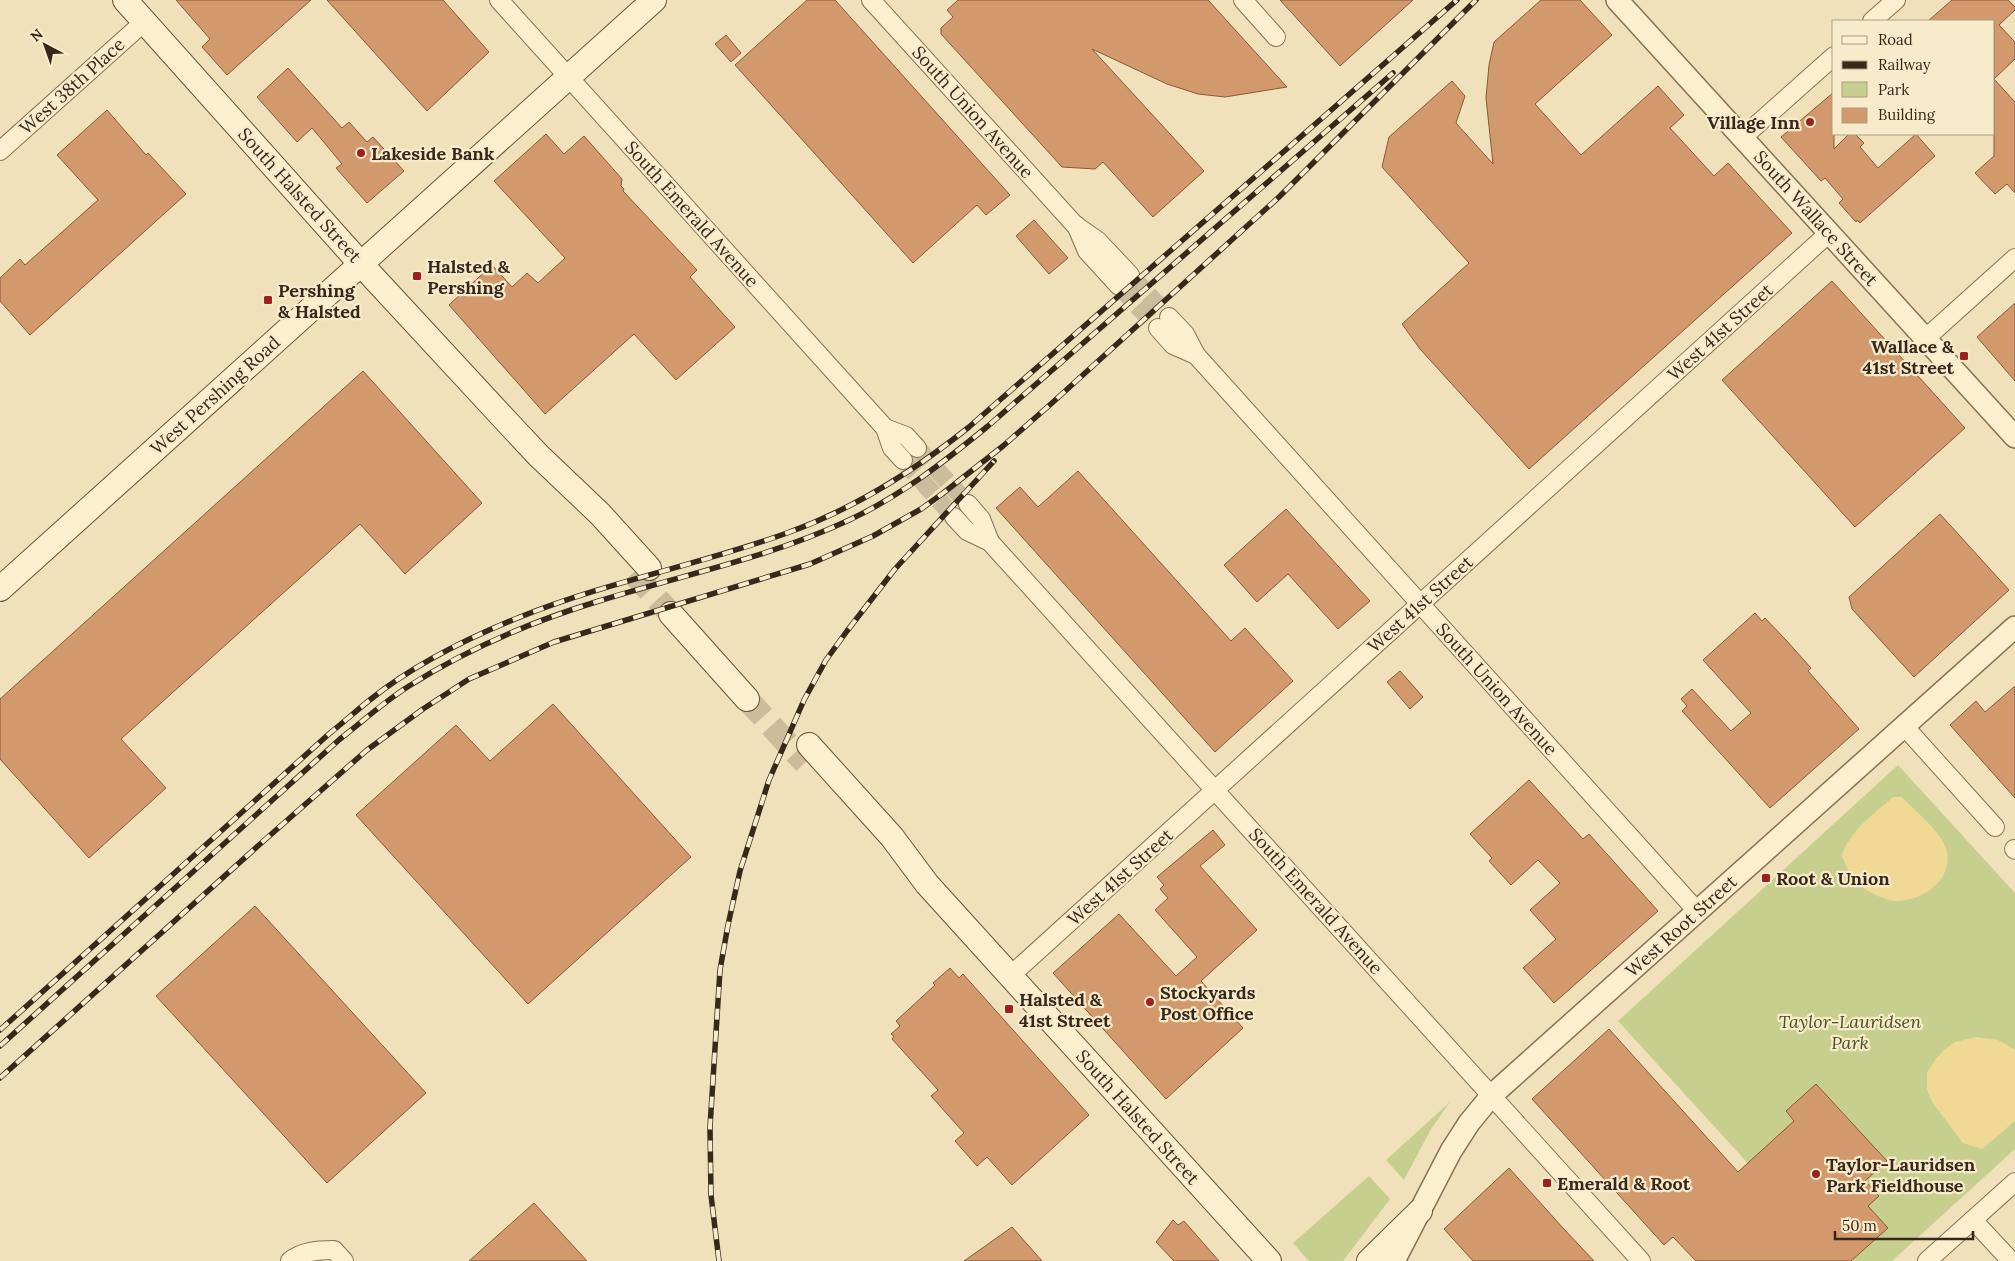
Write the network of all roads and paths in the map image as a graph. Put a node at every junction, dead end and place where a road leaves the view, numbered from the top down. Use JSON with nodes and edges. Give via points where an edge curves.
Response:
{"nodes":[{"id":1,"x":125,"y":0,"type":"edge"},
{"id":2,"x":499,"y":0,"type":"edge"},
{"id":3,"x":654,"y":0,"type":"edge"},
{"id":4,"x":871,"y":0,"type":"edge"},
{"id":5,"x":1243,"y":0,"type":"edge"},
{"id":6,"x":1617,"y":0,"type":"edge"},
{"id":7,"x":1896,"y":0,"type":"edge"},
{"id":8,"x":1873,"y":20,"type":"edge"},
{"id":9,"x":144,"y":22,"type":"junction"},
{"id":10,"x":1276,"y":37,"type":"dead end"},
{"id":11,"x":1832,"y":58,"type":"edge"},
{"id":12,"x":568,"y":76,"type":"junction"},
{"id":13,"x":1743,"y":137,"type":"junction"},
{"id":14,"x":0,"y":151,"type":"edge"},
{"id":15,"x":1829,"y":233,"type":"junction"},
{"id":16,"x":2015,"y":258,"type":"edge"},
{"id":17,"x":360,"y":263,"type":"junction"},
{"id":18,"x":1124,"y":280,"type":"tunnel mouth"},
{"id":19,"x":1164,"y":323,"type":"tunnel mouth"},
{"id":20,"x":1926,"y":338,"type":"junction"},
{"id":21,"x":885,"y":428,"type":"junction"},
{"id":22,"x":2015,"y":437,"type":"edge"},
{"id":23,"x":917,"y":448,"type":"tunnel mouth"},
{"id":24,"x":903,"y":460,"type":"tunnel mouth"},
{"id":25,"x":968,"y":504,"type":"tunnel mouth"},
{"id":26,"x":954,"y":517,"type":"tunnel mouth"},
{"id":27,"x":990,"y":542,"type":"junction"},
{"id":28,"x":641,"y":570,"type":"tunnel mouth"},
{"id":29,"x":0,"y":589,"type":"edge"},
{"id":30,"x":1420,"y":604,"type":"junction"},
{"id":31,"x":679,"y":612,"type":"tunnel mouth"},
{"id":32,"x":2015,"y":627,"type":"edge"},
{"id":33,"x":750,"y":691,"type":"tunnel mouth"},
{"id":34,"x":1904,"y":726,"type":"junction"},
{"id":35,"x":807,"y":754,"type":"tunnel mouth"},
{"id":36,"x":1216,"y":789,"type":"junction"},
{"id":37,"x":1995,"y":827,"type":"dead end"},
{"id":38,"x":1697,"y":911,"type":"junction"},
{"id":39,"x":1010,"y":976,"type":"junction"},
{"id":40,"x":1492,"y":1095,"type":"junction"},
{"id":41,"x":2015,"y":1182,"type":"edge"},
{"id":42,"x":1420,"y":1212,"type":"junction"},
{"id":43,"x":1973,"y":1220,"type":"junction"},
{"id":44,"x":339,"y":1255,"type":"edge"},
{"id":45,"x":290,"y":1261,"type":"edge"},
{"id":46,"x":1269,"y":1261,"type":"edge"},
{"id":47,"x":1369,"y":1261,"type":"edge"},
{"id":48,"x":1394,"y":1261,"type":"edge"},
{"id":49,"x":1641,"y":1261,"type":"edge"},
{"id":50,"x":1927,"y":1261,"type":"edge"},
{"id":51,"x":2010,"y":1261,"type":"edge"}],
"edges":[{"from":1,"to":9,"type":"main road","name":"South Halsted Street"},
{"from":2,"to":12,"type":"street","name":"South Emerald Avenue"},
{"from":3,"to":12,"type":"main road","name":"West Pershing Road"},
{"from":4,"to":18,"type":"street","name":"South Union Avenue","via":[[1076,225],[1098,241]]},
{"from":5,"to":10,"type":"street"},
{"from":6,"to":13,"type":"street","name":"South Wallace Street"},
{"from":7,"to":8,"type":"street"},
{"from":9,"to":14,"type":"street","name":"West 38th Place"},
{"from":9,"to":17,"type":"main road","name":"South Halsted Street"},
{"from":11,"to":13,"type":"street"},
{"from":12,"to":17,"type":"main road","name":"West Pershing Road"},
{"from":12,"to":21,"type":"street","name":"South Emerald Avenue"},
{"from":13,"to":15,"type":"street","name":"South Wallace Street"},
{"from":15,"to":20,"type":"street","name":"South Wallace Street"},
{"from":15,"to":30,"type":"street","name":"West 41st Street"},
{"from":16,"to":20,"type":"street"},
{"from":17,"to":28,"type":"main road","name":"South Halsted Street","via":[[538,455],[600,514]]},
{"from":17,"to":29,"type":"main road","name":"West Pershing Road"},
{"from":19,"to":30,"type":"street","name":"South Union Avenue","via":[[1173,344],[1196,356]]},
{"from":20,"to":22,"type":"street","name":"South Wallace Street"},
{"from":21,"to":23,"type":"street","name":"South Emerald Avenue","via":[[906,436]]},
{"from":21,"to":24,"type":"street","name":"South Emerald Avenue","via":[[892,448]]},
{"from":25,"to":27,"type":"street","name":"South Emerald Avenue","via":[[981,519]]},
{"from":26,"to":27,"type":"street","name":"South Emerald Avenue","via":[[967,531]]},
{"from":27,"to":36,"type":"street","name":"South Emerald Avenue"},
{"from":30,"to":36,"type":"street","name":"West 41st Street"},
{"from":30,"to":38,"type":"street","name":"South Union Avenue"},
{"from":31,"to":33,"type":"main road"},
{"from":32,"to":34,"type":"street","name":"West Root Street"},
{"from":34,"to":37,"type":"street"},
{"from":34,"to":38,"type":"street","name":"West Root Street"},
{"from":35,"to":39,"type":"main road","name":"South Halsted Street","via":[[881,847],[927,884]]},
{"from":36,"to":39,"type":"street","name":"West 41st Street"},
{"from":36,"to":40,"type":"street","name":"South Emerald Avenue"},
{"from":38,"to":40,"type":"street","name":"West Root Street"},
{"from":39,"to":46,"type":"main road","name":"South Halsted Street"},
{"from":40,"to":42,"type":"street","name":"West Root Street","via":[[1451,1151]]},
{"from":40,"to":49,"type":"street","name":"South Emerald Avenue"},
{"from":41,"to":43,"type":"street"},
{"from":42,"to":47,"type":"main road"},
{"from":42,"to":48,"type":"street","name":"West Root Street"},
{"from":43,"to":50,"type":"street"},
{"from":43,"to":51,"type":"street"},
{"from":44,"to":45,"type":"street","via":[[316,1250],[295,1256]]}]}
